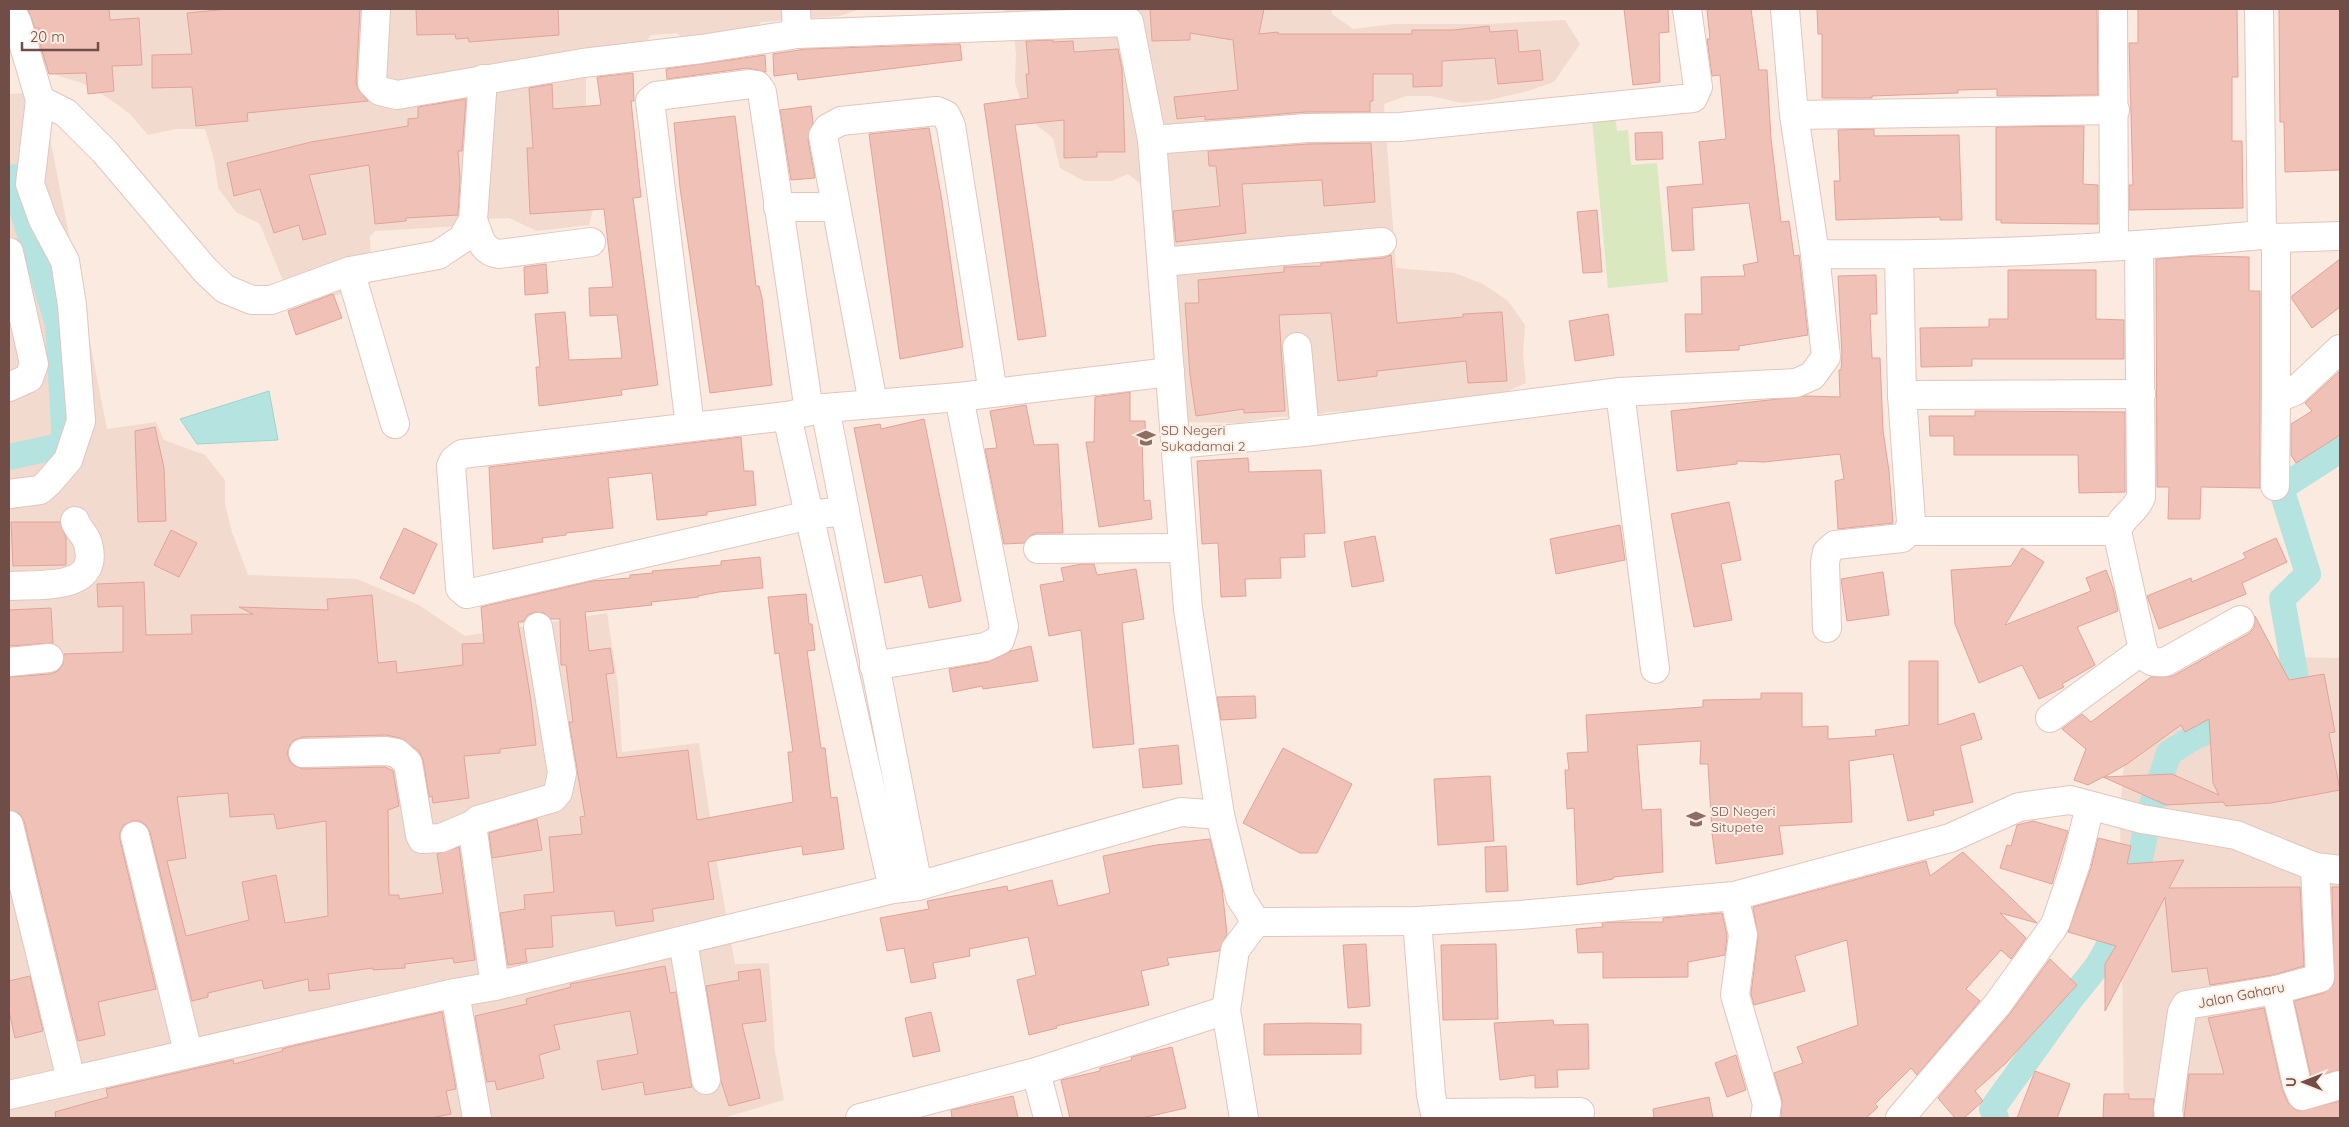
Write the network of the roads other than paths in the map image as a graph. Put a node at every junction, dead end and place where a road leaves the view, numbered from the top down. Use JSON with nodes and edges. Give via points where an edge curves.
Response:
{"nodes":[{"id":1,"x":10,"y":9,"type":"edge"},
{"id":2,"x":376,"y":9,"type":"edge"},
{"id":3,"x":1687,"y":9,"type":"edge"},
{"id":4,"x":1785,"y":9,"type":"edge"},
{"id":5,"x":2113,"y":9,"type":"edge"},
{"id":6,"x":2259,"y":9,"type":"edge"},
{"id":7,"x":1129,"y":16,"type":"edge"},
{"id":8,"x":796,"y":21,"type":"edge"},
{"id":9,"x":483,"y":79,"type":"junction"},
{"id":10,"x":40,"y":100,"type":"junction"},
{"id":11,"x":2115,"y":110,"type":"junction"},
{"id":12,"x":1794,"y":115,"type":"junction"},
{"id":13,"x":1152,"y":140,"type":"junction"},
{"id":14,"x":778,"y":207,"type":"junction"},
{"id":15,"x":835,"y":207,"type":"junction"},
{"id":16,"x":473,"y":220,"type":"junction"},
{"id":17,"x":2340,"y":236,"type":"edge"},
{"id":18,"x":2269,"y":237,"type":"junction"},
{"id":19,"x":591,"y":242,"type":"dead end"},
{"id":20,"x":1382,"y":242,"type":"dead end"},
{"id":21,"x":2127,"y":247,"type":"junction"},
{"id":22,"x":9,"y":252,"type":"edge"},
{"id":23,"x":1815,"y":254,"type":"junction"},
{"id":24,"x":1899,"y":255,"type":"junction"},
{"id":25,"x":1162,"y":262,"type":"junction"},
{"id":26,"x":350,"y":271,"type":"junction"},
{"id":27,"x":1297,"y":347,"type":"dead end"},
{"id":28,"x":2340,"y":349,"type":"edge"},
{"id":29,"x":1170,"y":372,"type":"junction"},
{"id":30,"x":9,"y":387,"type":"edge"},
{"id":31,"x":1620,"y":392,"type":"junction"},
{"id":32,"x":993,"y":393,"type":"junction"},
{"id":33,"x":1902,"y":394,"type":"junction"},
{"id":34,"x":2141,"y":394,"type":"junction"},
{"id":35,"x":959,"y":397,"type":"junction"},
{"id":36,"x":2276,"y":399,"type":"junction"},
{"id":37,"x":873,"y":403,"type":"junction"},
{"id":38,"x":807,"y":412,"type":"junction"},
{"id":39,"x":396,"y":424,"type":"dead end"},
{"id":40,"x":690,"y":426,"type":"junction"},
{"id":41,"x":1305,"y":432,"type":"junction"},
{"id":42,"x":1176,"y":444,"type":"junction"},
{"id":43,"x":2275,"y":486,"type":"dead end"},
{"id":44,"x":9,"y":494,"type":"edge"},
{"id":45,"x":844,"y":511,"type":"junction"},
{"id":46,"x":810,"y":515,"type":"junction"},
{"id":47,"x":75,"y":521,"type":"dead end"},
{"id":48,"x":1909,"y":531,"type":"junction"},
{"id":49,"x":2117,"y":531,"type":"junction"},
{"id":50,"x":1183,"y":548,"type":"junction"},
{"id":51,"x":1038,"y":549,"type":"dead end"},
{"id":52,"x":9,"y":586,"type":"edge"},
{"id":53,"x":2240,"y":620,"type":"dead end"},
{"id":54,"x":538,"y":627,"type":"dead end"},
{"id":55,"x":1827,"y":628,"type":"dead end"},
{"id":56,"x":2143,"y":650,"type":"junction"},
{"id":57,"x":49,"y":658,"type":"dead end"},
{"id":58,"x":9,"y":662,"type":"edge"},
{"id":59,"x":874,"y":666,"type":"junction"},
{"id":60,"x":1655,"y":669,"type":"dead end"},
{"id":61,"x":883,"y":707,"type":"junction"},
{"id":62,"x":854,"y":715,"type":"junction"},
{"id":63,"x":2050,"y":718,"type":"dead end"},
{"id":64,"x":303,"y":753,"type":"dead end"},
{"id":65,"x":2090,"y":806,"type":"junction"},
{"id":66,"x":1220,"y":814,"type":"junction"},
{"id":67,"x":472,"y":825,"type":"junction"},
{"id":68,"x":9,"y":826,"type":"edge"},
{"id":69,"x":135,"y":836,"type":"dead end"},
{"id":70,"x":2328,"y":869,"type":"edge"},
{"id":71,"x":906,"y":888,"type":"junction"},
{"id":72,"x":1734,"y":896,"type":"junction"},
{"id":73,"x":1417,"y":921,"type":"junction"},
{"id":74,"x":1256,"y":922,"type":"junction"},
{"id":75,"x":683,"y":941,"type":"junction"},
{"id":76,"x":494,"y":986,"type":"junction"},
{"id":77,"x":2276,"y":990,"type":"junction"},
{"id":78,"x":455,"y":993,"type":"junction"},
{"id":79,"x":1226,"y":1010,"type":"junction"},
{"id":80,"x":188,"y":1052,"type":"junction"},
{"id":81,"x":1036,"y":1072,"type":"junction"},
{"id":82,"x":71,"y":1080,"type":"junction"},
{"id":83,"x":706,"y":1080,"type":"dead end"},
{"id":84,"x":2340,"y":1085,"type":"edge"},
{"id":85,"x":9,"y":1095,"type":"edge"},
{"id":86,"x":2305,"y":1107,"type":"edge"},
{"id":87,"x":1580,"y":1112,"type":"dead end"},
{"id":88,"x":902,"y":1113,"type":"edge"},
{"id":89,"x":1436,"y":1116,"type":"edge"},
{"id":90,"x":477,"y":1118,"type":"edge"},
{"id":91,"x":860,"y":1118,"type":"edge"},
{"id":92,"x":1048,"y":1118,"type":"edge"},
{"id":93,"x":1244,"y":1118,"type":"edge"},
{"id":94,"x":1765,"y":1118,"type":"edge"},
{"id":95,"x":1900,"y":1118,"type":"edge"},
{"id":96,"x":2169,"y":1118,"type":"edge"}],
"edges":[{"from":1,"to":10,"type":"street","via":[[17,22]]},
{"from":2,"to":9,"type":"street","via":[[372,83],[380,91],[397,95]]},
{"from":3,"to":13,"type":"street","via":[[1698,87],[1693,98],[1400,127],[1307,128]]},
{"from":4,"to":12,"type":"street"},
{"from":5,"to":11,"type":"street"},
{"from":6,"to":18,"type":"street"},
{"from":7,"to":8,"type":"street"},
{"from":7,"to":13,"type":"street"},
{"from":8,"to":9,"type":"street"},
{"from":9,"to":16,"type":"street"},
{"from":10,"to":26,"type":"street","via":[[66,113],[106,152],[178,242],[225,289],[252,300],[271,300]]},
{"from":10,"to":44,"type":"street","via":[[30,184],[43,220],[65,261],[74,324],[81,421],[68,460],[40,490]]},
{"from":11,"to":12,"type":"street"},
{"from":11,"to":21,"type":"street"},
{"from":12,"to":23,"type":"street"},
{"from":13,"to":25,"type":"street"},
{"from":14,"to":15,"type":"street"},
{"from":14,"to":38,"type":"street"},
{"from":14,"to":40,"type":"street","via":[[762,92],[757,85],[656,96],[650,101]]},
{"from":15,"to":32,"type":"street","via":[[823,136],[828,128],[841,121],[936,111],[946,115],[951,126]]},
{"from":15,"to":37,"type":"street"},
{"from":16,"to":19,"type":"street","via":[[483,246],[490,253]]},
{"from":16,"to":26,"type":"street","via":[[462,239],[438,255]]},
{"from":17,"to":18,"type":"street"},
{"from":18,"to":21,"type":"street"},
{"from":18,"to":36,"type":"street"},
{"from":20,"to":25,"type":"street"},
{"from":21,"to":24,"type":"street"},
{"from":21,"to":34,"type":"street"},
{"from":22,"to":30,"type":"street","via":[[34,364],[29,378]]},
{"from":23,"to":24,"type":"street"},
{"from":23,"to":31,"type":"street","via":[[1826,357],[1812,376],[1796,383]]},
{"from":24,"to":33,"type":"street"},
{"from":25,"to":29,"type":"street"},
{"from":26,"to":39,"type":"street"},
{"from":27,"to":41,"type":"street"},
{"from":28,"to":36,"type":"street","via":[[2295,391]]},
{"from":29,"to":32,"type":"street"},
{"from":29,"to":42,"type":"street"},
{"from":31,"to":41,"type":"street"},
{"from":31,"to":60,"type":"street"},
{"from":32,"to":35,"type":"street"},
{"from":33,"to":34,"type":"street"},
{"from":33,"to":48,"type":"street"},
{"from":34,"to":49,"type":"street","via":[[2141,496],[2137,507],[2119,524]]},
{"from":35,"to":37,"type":"street"},
{"from":35,"to":59,"type":"street","via":[[1004,627],[1000,640],[985,647]]},
{"from":36,"to":43,"type":"street"},
{"from":37,"to":38,"type":"street"},
{"from":38,"to":40,"type":"street"},
{"from":38,"to":45,"type":"street"},
{"from":38,"to":46,"type":"street"},
{"from":40,"to":46,"type":"street","via":[[462,454],[450,466],[460,588],[467,594],[474,594]]},
{"from":41,"to":42,"type":"street"},
{"from":42,"to":50,"type":"street"},
{"from":45,"to":46,"type":"street"},
{"from":45,"to":59,"type":"street"},
{"from":46,"to":62,"type":"street"},
{"from":47,"to":52,"type":"street","via":[[88,542],[90,555],[88,568],[83,574],[65,582]]},
{"from":48,"to":49,"type":"street"},
{"from":48,"to":55,"type":"street","via":[[1902,538],[1835,545],[1827,552]]},
{"from":49,"to":56,"type":"street"},
{"from":50,"to":51,"type":"street"},
{"from":50,"to":66,"type":"street","via":[[1188,609]]},
{"from":53,"to":56,"type":"street","via":[[2165,662],[2154,663],[2146,658]]},
{"from":54,"to":67,"type":"street","via":[[562,773],[558,792],[553,798],[478,820]]},
{"from":56,"to":63,"type":"street"},
{"from":57,"to":58,"type":"street"},
{"from":59,"to":61,"type":"street"},
{"from":61,"to":62,"type":"street"},
{"from":61,"to":71,"type":"street"},
{"from":62,"to":71,"type":"street"},
{"from":64,"to":67,"type":"street","via":[[397,753],[408,763],[422,839],[441,838]]},
{"from":65,"to":70,"type":"street","via":[[2142,819],[2236,835]]},
{"from":65,"to":72,"type":"street","via":[[2070,800],[2019,807],[1950,838]]},
{"from":65,"to":95,"type":"street","via":[[2076,863],[2056,922],[1997,1005]]},
{"from":66,"to":71,"type":"street","via":[[1181,812]]},
{"from":66,"to":74,"type":"street","via":[[1240,898]]},
{"from":67,"to":76,"type":"street"},
{"from":68,"to":82,"type":"street"},
{"from":69,"to":80,"type":"street"},
{"from":70,"to":77,"type":"street","name":"Jalan Gaharu","via":[[2320,978]]},
{"from":71,"to":75,"type":"street"},
{"from":72,"to":73,"type":"street"},
{"from":72,"to":94,"type":"street","via":[[1743,935],[1735,995],[1767,1104]]},
{"from":73,"to":74,"type":"street"},
{"from":73,"to":89,"type":"street"},
{"from":74,"to":79,"type":"street","via":[[1236,950]]},
{"from":75,"to":76,"type":"street"},
{"from":75,"to":83,"type":"street"},
{"from":76,"to":78,"type":"street"},
{"from":77,"to":86,"type":"street","via":[[2297,1086]]},
{"from":77,"to":96,"type":"street","name":"Jalan Gaharu","via":[[2186,1006],[2181,1022]]},
{"from":78,"to":80,"type":"street"},
{"from":78,"to":90,"type":"street"},
{"from":79,"to":81,"type":"street"},
{"from":79,"to":93,"type":"street"},
{"from":80,"to":82,"type":"street"},
{"from":81,"to":88,"type":"street"},
{"from":81,"to":92,"type":"street"},
{"from":82,"to":85,"type":"street"},
{"from":84,"to":86,"type":"street"},
{"from":87,"to":89,"type":"street"},
{"from":88,"to":91,"type":"street"}]}
